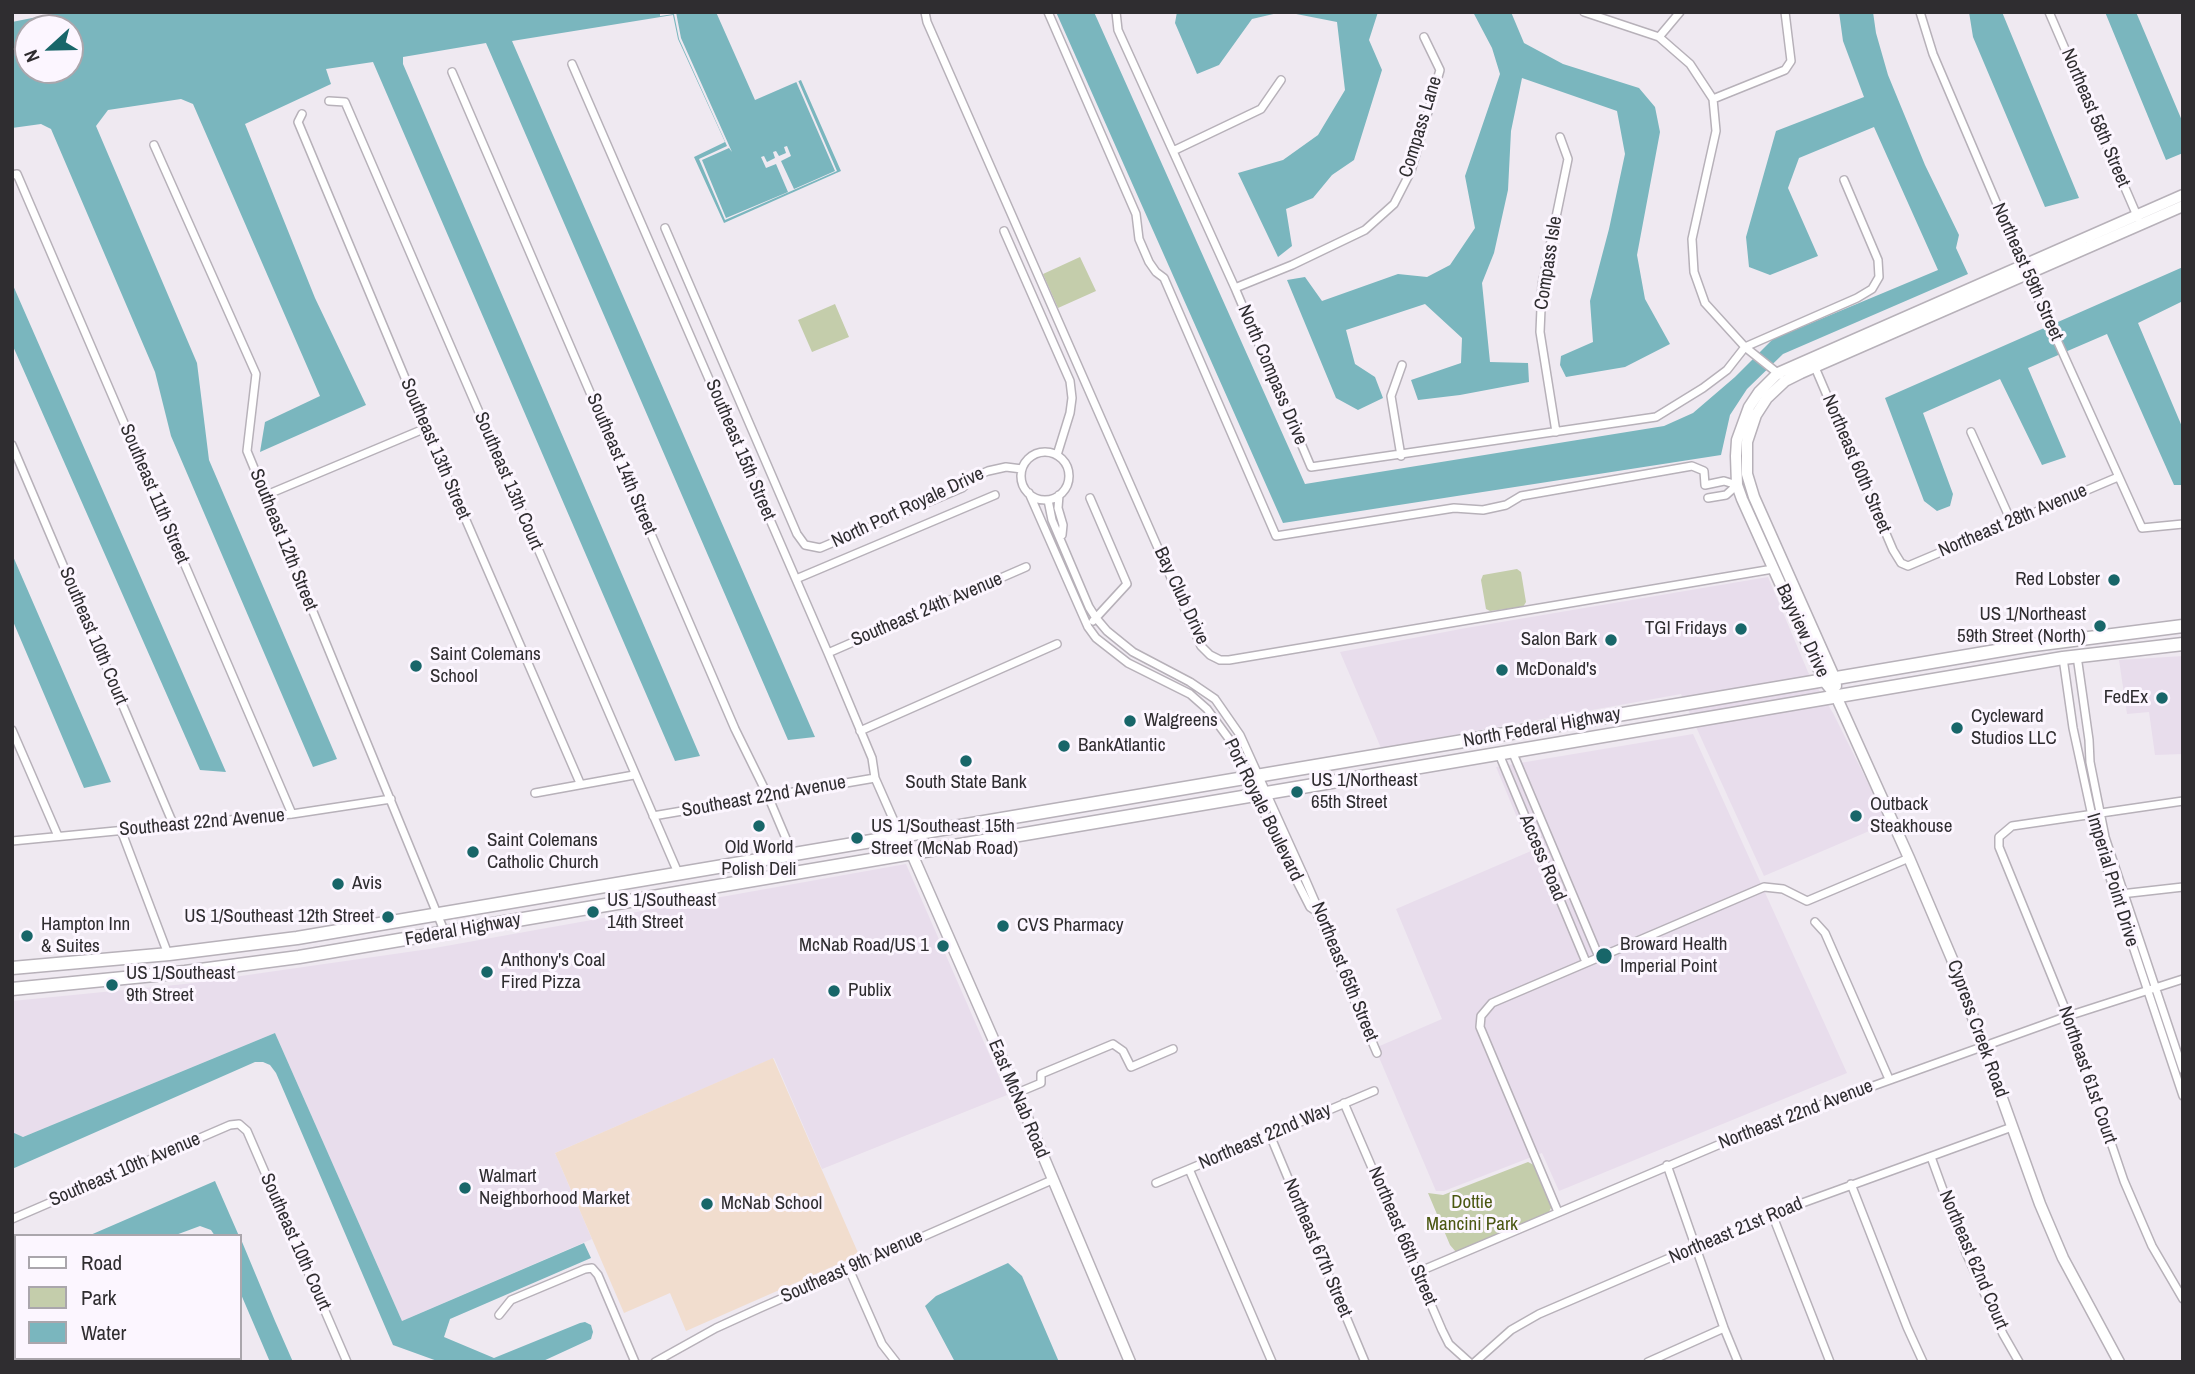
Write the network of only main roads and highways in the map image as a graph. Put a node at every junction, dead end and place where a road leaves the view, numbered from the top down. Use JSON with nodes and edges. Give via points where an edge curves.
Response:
{"nodes":[{"id":1,"x":2183,"y":626,"type":"edge"},
{"id":2,"x":2089,"y":636,"type":"junction"},
{"id":3,"x":2183,"y":644,"type":"edge"},
{"id":4,"x":2063,"y":658,"type":"junction"},
{"id":5,"x":1664,"y":708,"type":"junction"},
{"id":6,"x":1647,"y":728,"type":"junction"},
{"id":7,"x":1521,"y":732,"type":"junction"},
{"id":8,"x":1501,"y":735,"type":"junction"},
{"id":9,"x":1499,"y":754,"type":"junction"},
{"id":10,"x":1133,"y":798,"type":"junction"},
{"id":11,"x":1101,"y":803,"type":"junction"},
{"id":12,"x":1108,"y":820,"type":"junction"},
{"id":13,"x":1078,"y":825,"type":"junction"},
{"id":14,"x":902,"y":837,"type":"joint"},
{"id":15,"x":912,"y":854,"type":"joint"},
{"id":16,"x":707,"y":870,"type":"junction"},
{"id":17,"x":679,"y":875,"type":"junction"},
{"id":18,"x":678,"y":893,"type":"junction"},
{"id":19,"x":651,"y":898,"type":"junction"},
{"id":20,"x":209,"y":950,"type":"junction"},
{"id":21,"x":169,"y":954,"type":"junction"},
{"id":22,"x":12,"y":968,"type":"edge"},
{"id":23,"x":185,"y":972,"type":"junction"},
{"id":24,"x":149,"y":976,"type":"junction"},
{"id":25,"x":12,"y":989,"type":"edge"}],
"edges":[{"from":1,"to":2,"type":"main road","name":"North Federal Highway"},
{"from":2,"to":4,"type":"main road","via":[[2067,650]]},
{"from":2,"to":5,"type":"main road","name":"North Federal Highway"},
{"from":3,"to":4,"type":"main road","name":"North Federal Highway"},
{"from":4,"to":6,"type":"main road","name":"North Federal Highway"},
{"from":5,"to":6,"type":"main road","via":[[1662,718]]},
{"from":5,"to":7,"type":"main road","name":"North Federal Highway"},
{"from":6,"to":9,"type":"main road","name":"North Federal Highway"},
{"from":7,"to":8,"type":"main road","name":"North Federal Highway"},
{"from":7,"to":9,"type":"main road"},
{"from":8,"to":9,"type":"main road"},
{"from":8,"to":10,"type":"main road","name":"North Federal Highway"},
{"from":9,"to":12,"type":"main road","name":"North Federal Highway"},
{"from":10,"to":11,"type":"main road","name":"North Federal Highway"},
{"from":10,"to":12,"type":"main road"},
{"from":11,"to":13,"type":"main road"},
{"from":11,"to":14,"type":"main road","name":"North Federal Highway"},
{"from":12,"to":13,"type":"main road","name":"North Federal Highway"},
{"from":13,"to":15,"type":"main road","name":"North Federal Highway"},
{"from":14,"to":16,"type":"main road","name":"Federal Highway"},
{"from":15,"to":18,"type":"main road","name":"Federal Highway"},
{"from":16,"to":17,"type":"main road","name":"Federal Highway"},
{"from":16,"to":18,"type":"main road"},
{"from":17,"to":19,"type":"main road"},
{"from":17,"to":20,"type":"main road","name":"Federal Highway"},
{"from":18,"to":19,"type":"main road","name":"Federal Highway"},
{"from":19,"to":23,"type":"main road","name":"Federal Highway"},
{"from":20,"to":21,"type":"main road","name":"Federal Highway"},
{"from":20,"to":23,"type":"main road"},
{"from":21,"to":22,"type":"main road","name":"Federal Highway"},
{"from":21,"to":24,"type":"main road","via":[[163,967]]},
{"from":23,"to":24,"type":"main road","name":"Federal Highway"},
{"from":24,"to":25,"type":"main road","name":"Federal Highway"}]}
